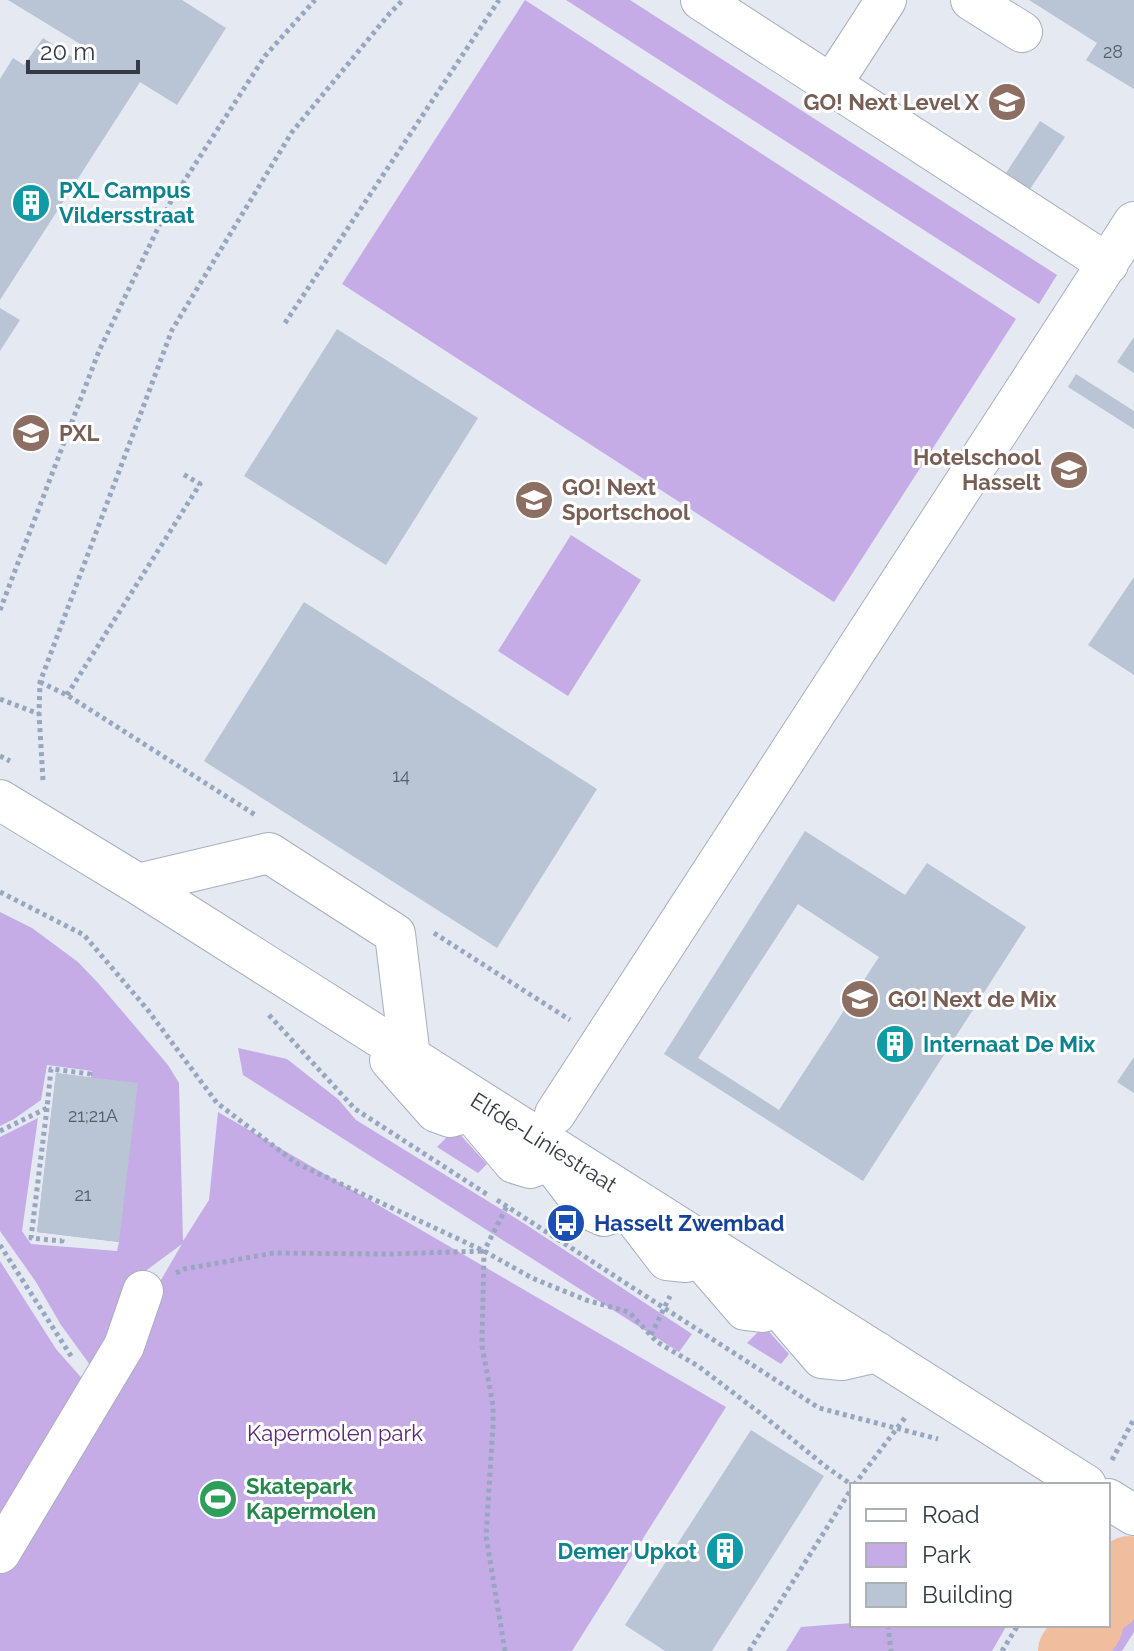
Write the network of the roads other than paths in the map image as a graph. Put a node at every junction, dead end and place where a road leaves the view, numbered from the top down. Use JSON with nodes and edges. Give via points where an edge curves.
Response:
{"nodes":[{"id":1,"x":701,"y":0,"type":"edge"},
{"id":2,"x":886,"y":0,"type":"edge"},
{"id":3,"x":971,"y":0,"type":"edge"},
{"id":4,"x":1022,"y":32,"type":"dead end"},
{"id":5,"x":831,"y":85,"type":"junction"},
{"id":6,"x":1134,"y":222,"type":"edge"},
{"id":7,"x":1108,"y":264,"type":"junction"},
{"id":8,"x":0,"y":800,"type":"edge"},
{"id":9,"x":138,"y":884,"type":"junction"},
{"id":10,"x":392,"y":1051,"type":"junction"},
{"id":11,"x":550,"y":1141,"type":"junction"},
{"id":12,"x":143,"y":1291,"type":"road end"},
{"id":13,"x":1101,"y":1483,"type":"edge"},
{"id":14,"x":1110,"y":1492,"type":"edge"},
{"id":15,"x":1134,"y":1515,"type":"edge"},
{"id":16,"x":0,"y":1553,"type":"edge"}],
"edges":[{"from":1,"to":5,"type":"street"},
{"from":2,"to":5,"type":"street"},
{"from":3,"to":4,"type":"street"},
{"from":5,"to":7,"type":"street"},
{"from":6,"to":7,"type":"street"},
{"from":7,"to":11,"type":"street","via":[[602,1041]]},
{"from":8,"to":9,"type":"street","name":"Elfde-Liniestraat"},
{"from":9,"to":10,"type":"street","name":"Elfde-Liniestraat"},
{"from":9,"to":10,"type":"street","via":[[269,853],[395,934]]},
{"from":10,"to":11,"type":"street","name":"Elfde-Liniestraat","via":[[469,1100]]},
{"from":11,"to":13,"type":"street","name":"Elfde-Liniestraat","via":[[626,1198],[780,1297]]},
{"from":12,"to":16,"type":"street","via":[[124,1346]]},
{"from":14,"to":15,"type":"street","name":"Elfde-Liniestraat"}]}
